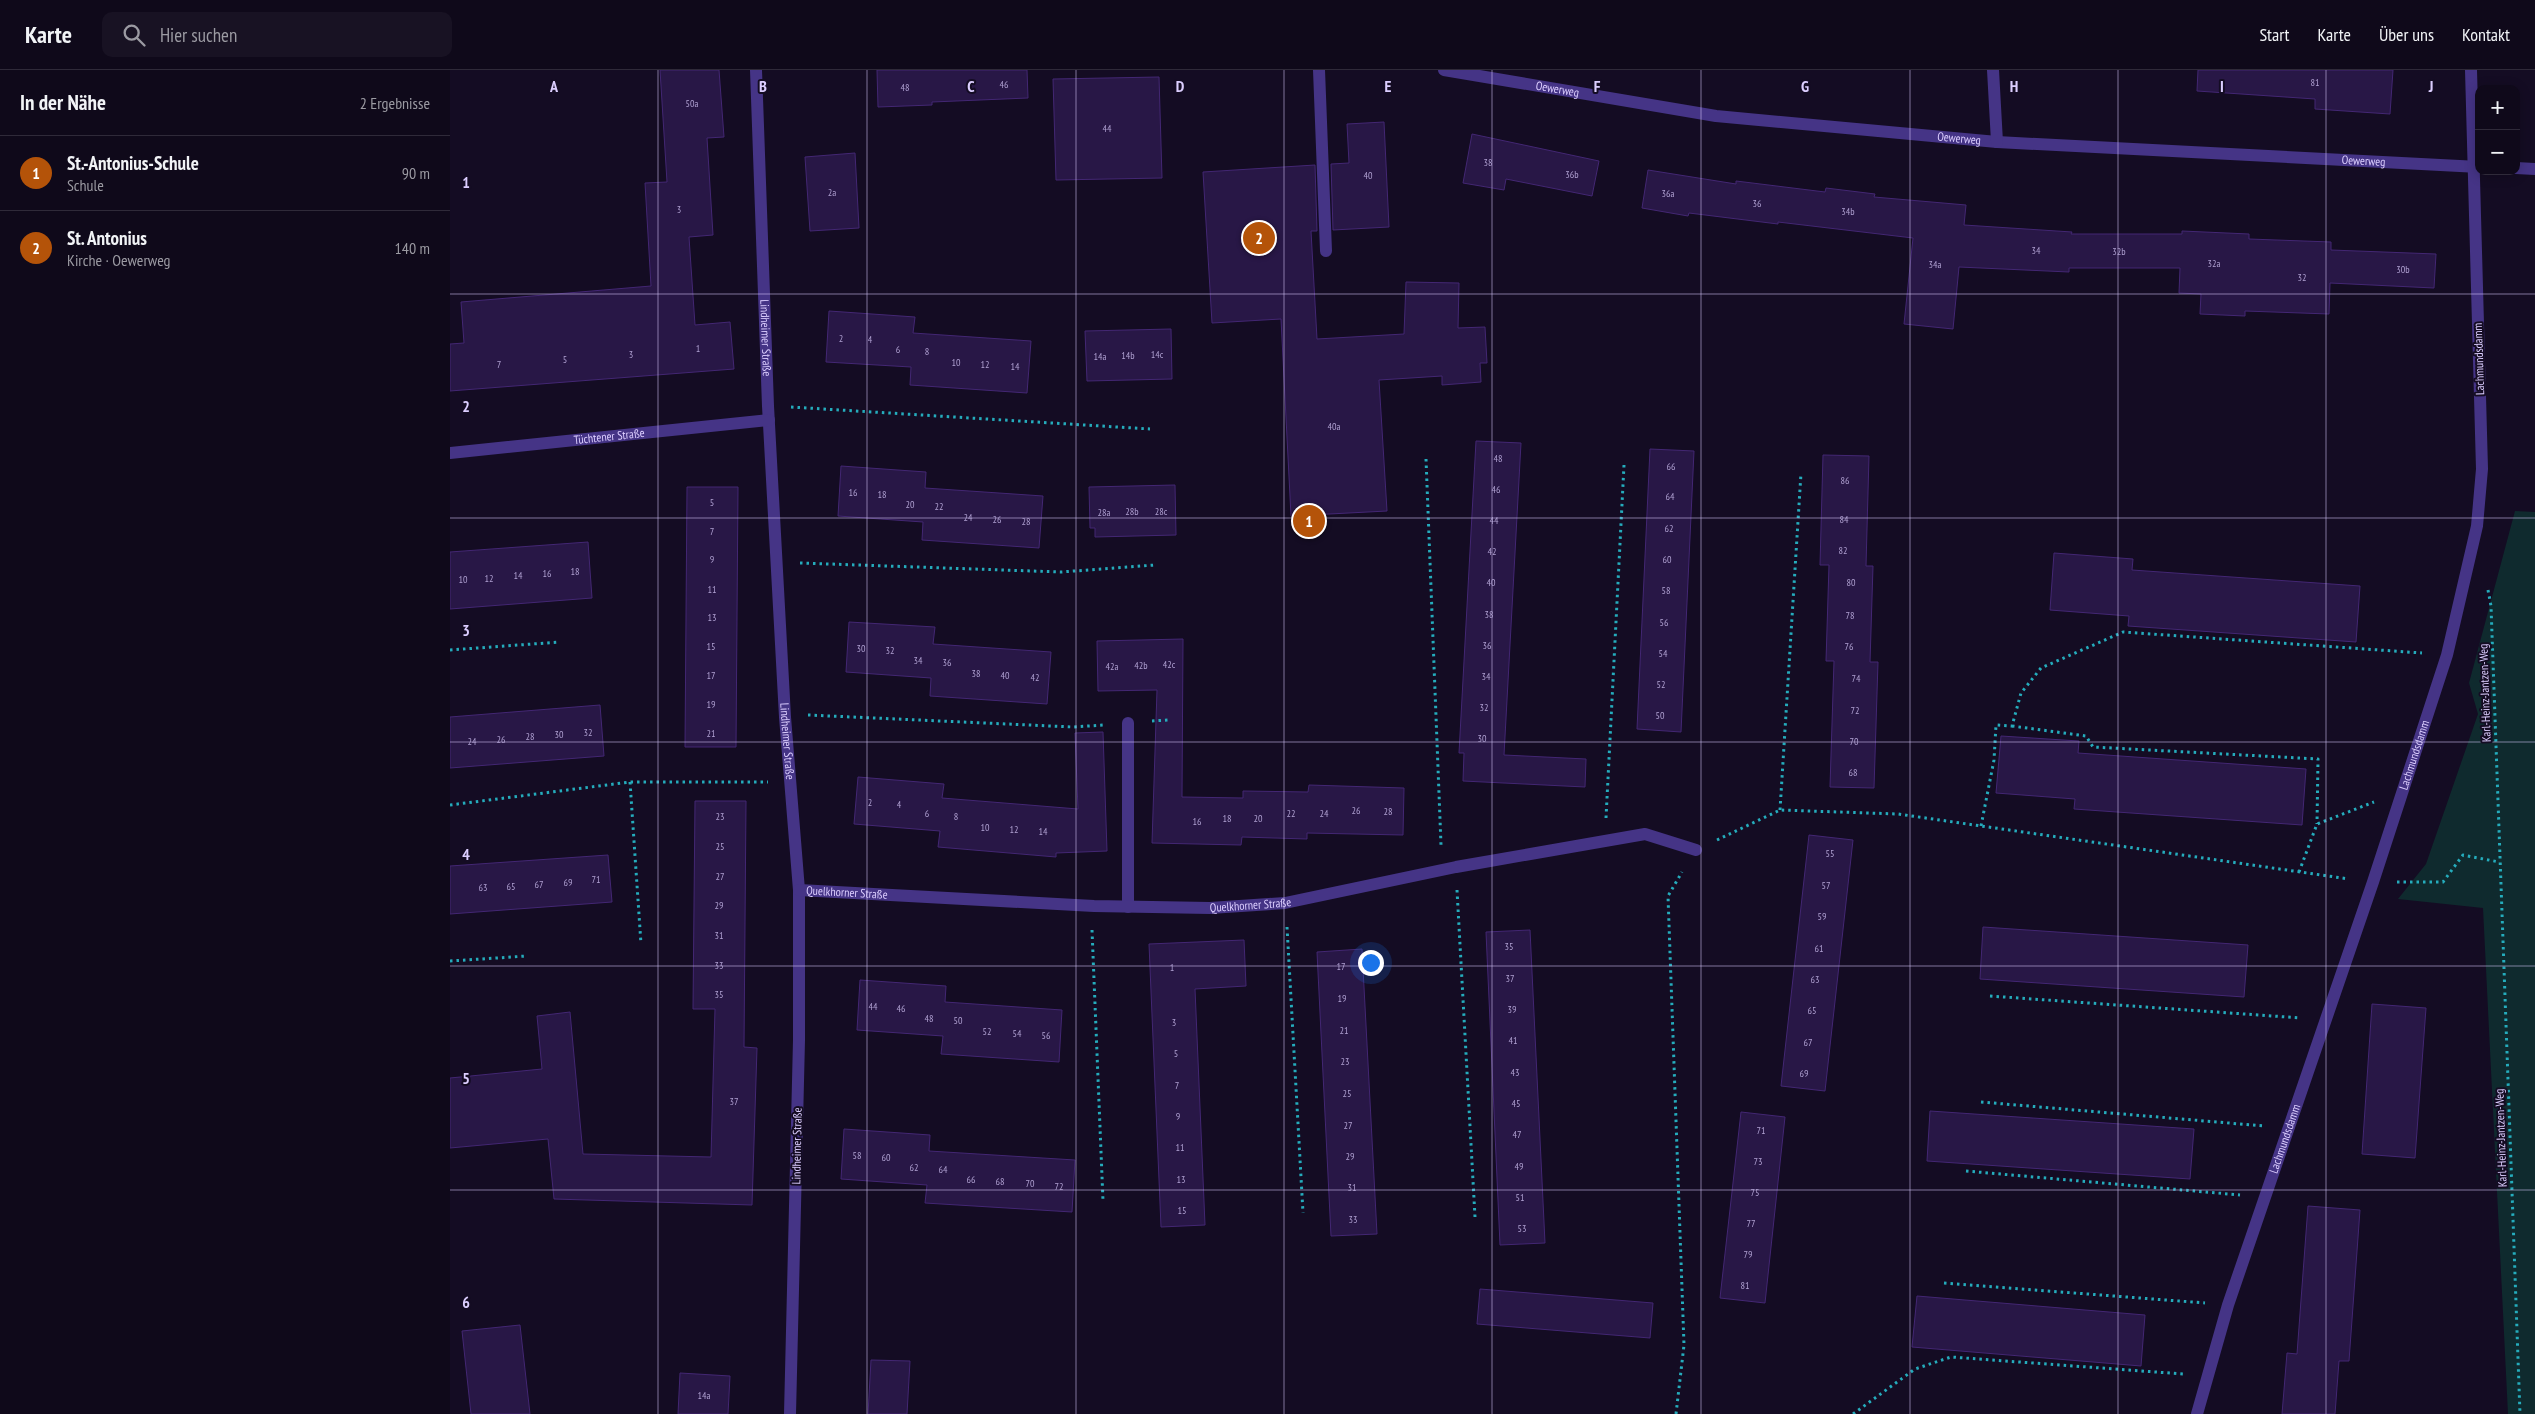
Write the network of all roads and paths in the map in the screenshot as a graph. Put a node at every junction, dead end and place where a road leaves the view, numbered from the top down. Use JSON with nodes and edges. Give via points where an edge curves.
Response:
{"nodes":[{"id":1,"x":756,"y":70,"type":"edge"},
{"id":2,"x":1319,"y":70,"type":"edge"},
{"id":3,"x":1444,"y":70,"type":"edge"},
{"id":4,"x":1993,"y":70,"type":"edge"},
{"id":5,"x":2472,"y":70,"type":"edge"},
{"id":6,"x":1997,"y":142,"type":"junction"},
{"id":7,"x":2475,"y":142,"type":"edge"},
{"id":8,"x":2475,"y":166,"type":"edge"},
{"id":9,"x":2520,"y":168,"type":"edge"},
{"id":10,"x":2535,"y":169,"type":"edge"},
{"id":11,"x":2476,"y":175,"type":"edge"},
{"id":12,"x":1326,"y":251,"type":"dead end"},
{"id":13,"x":768,"y":406,"type":"junction"},
{"id":14,"x":769,"y":420,"type":"junction"},
{"id":15,"x":1150,"y":429,"type":"dead end"},
{"id":16,"x":450,"y":453,"type":"edge"},
{"id":17,"x":1426,"y":459,"type":"dead end"},
{"id":18,"x":1624,"y":465,"type":"dead end"},
{"id":19,"x":1801,"y":473,"type":"dead end"},
{"id":20,"x":777,"y":562,"type":"junction"},
{"id":21,"x":1155,"y":565,"type":"dead end"},
{"id":22,"x":2488,"y":588,"type":"dead end"},
{"id":23,"x":560,"y":642,"type":"dead end"},
{"id":24,"x":450,"y":650,"type":"edge"},
{"id":25,"x":2447,"y":655,"type":"junction"},
{"id":26,"x":785,"y":717,"type":"junction"},
{"id":27,"x":1168,"y":720,"type":"dead end"},
{"id":28,"x":1128,"y":722,"type":"junction"},
{"id":29,"x":2012,"y":726,"type":"junction"},
{"id":30,"x":630,"y":782,"type":"junction"},
{"id":31,"x":791,"y":782,"type":"junction"},
{"id":32,"x":2402,"y":791,"type":"junction"},
{"id":33,"x":450,"y":805,"type":"edge"},
{"id":34,"x":1780,"y":810,"type":"junction"},
{"id":35,"x":2317,"y":824,"type":"junction"},
{"id":36,"x":1981,"y":826,"type":"junction"},
{"id":37,"x":1604,"y":841,"type":"junction"},
{"id":38,"x":1696,"y":850,"type":"junction"},
{"id":39,"x":2499,"y":862,"type":"junction"},
{"id":40,"x":1456,"y":867,"type":"junction"},
{"id":41,"x":1441,"y":870,"type":"junction"},
{"id":42,"x":2299,"y":872,"type":"junction"},
{"id":43,"x":2373,"y":882,"type":"junction"},
{"id":44,"x":799,"y":890,"type":"junction"},
{"id":45,"x":1285,"y":904,"type":"junction"},
{"id":46,"x":1094,"y":906,"type":"junction"},
{"id":47,"x":1128,"y":907,"type":"junction"},
{"id":48,"x":641,"y":944,"type":"dead end"},
{"id":49,"x":527,"y":956,"type":"dead end"},
{"id":50,"x":450,"y":962,"type":"edge"},
{"id":51,"x":1990,"y":996,"type":"dead end"},
{"id":52,"x":2326,"y":1020,"type":"junction"},
{"id":53,"x":1981,"y":1102,"type":"dead end"},
{"id":54,"x":2289,"y":1128,"type":"junction"},
{"id":55,"x":1966,"y":1171,"type":"dead end"},
{"id":56,"x":2266,"y":1197,"type":"junction"},
{"id":57,"x":1103,"y":1201,"type":"dead end"},
{"id":58,"x":1303,"y":1213,"type":"dead end"},
{"id":59,"x":1475,"y":1217,"type":"dead end"},
{"id":60,"x":1944,"y":1283,"type":"dead end"},
{"id":61,"x":2228,"y":1305,"type":"junction"},
{"id":62,"x":2206,"y":1375,"type":"junction"},
{"id":63,"x":790,"y":1414,"type":"edge"},
{"id":64,"x":1676,"y":1414,"type":"edge"},
{"id":65,"x":1853,"y":1414,"type":"edge"},
{"id":66,"x":2198,"y":1414,"type":"edge"},
{"id":67,"x":2520,"y":1414,"type":"edge"}],
"edges":[{"from":1,"to":13,"type":"street","name":"Lindheimer Straße"},
{"from":2,"to":12,"type":"street"},
{"from":3,"to":6,"type":"street","name":"Oewerweg","via":[[1716,116]]},
{"from":4,"to":6,"type":"street"},
{"from":5,"to":7,"type":"street","name":"Lachmundsdamm"},
{"from":6,"to":8,"type":"street","name":"Oewerweg"},
{"from":9,"to":10,"type":"street"},
{"from":11,"to":25,"type":"street","name":"Lachmundsdamm","via":[[2482,469],[2477,526]]},
{"from":13,"to":14,"type":"street","name":"Lindheimer Straße"},
{"from":13,"to":15,"type":"path"},
{"from":14,"to":16,"type":"street","name":"Tüchtener Straße"},
{"from":14,"to":20,"type":"street","name":"Lindheimer Straße"},
{"from":17,"to":41,"type":"path"},
{"from":18,"to":37,"type":"path"},
{"from":19,"to":34,"type":"path"},
{"from":20,"to":21,"type":"path","via":[[1061,572]]},
{"from":20,"to":26,"type":"street","name":"Lindheimer Straße"},
{"from":22,"to":39,"type":"path","name":"Karl-Heinz-Jantzen-Weg"},
{"from":23,"to":24,"type":"path"},
{"from":25,"to":29,"type":"path","via":[[2123,632],[2041,668],[2021,692]]},
{"from":25,"to":32,"type":"street","name":"Lachmundsdamm"},
{"from":26,"to":28,"type":"path","via":[[816,715],[1073,727]]},
{"from":26,"to":31,"type":"street","name":"Lindheimer Straße"},
{"from":27,"to":28,"type":"path"},
{"from":28,"to":47,"type":"street"},
{"from":29,"to":35,"type":"path","via":[[2086,736],[2093,748],[2318,760]]},
{"from":29,"to":36,"type":"path","via":[[1996,725],[1994,760]]},
{"from":30,"to":31,"type":"path"},
{"from":30,"to":33,"type":"path"},
{"from":30,"to":48,"type":"path"},
{"from":31,"to":44,"type":"street","name":"Lindheimer Straße"},
{"from":32,"to":35,"type":"path"},
{"from":32,"to":43,"type":"street","name":"Lachmundsdamm"},
{"from":34,"to":36,"type":"path","via":[[1898,814]]},
{"from":34,"to":38,"type":"path"},
{"from":35,"to":42,"type":"path"},
{"from":36,"to":42,"type":"path"},
{"from":37,"to":38,"type":"street","name":"Quelkhorner Straße","via":[[1645,834]]},
{"from":37,"to":40,"type":"street","name":"Quelkhorner Straße"},
{"from":38,"to":64,"type":"path","via":[[1668,896],[1684,1345]]},
{"from":39,"to":43,"type":"path","via":[[2463,855],[2443,882]]},
{"from":39,"to":67,"type":"path","name":"Karl-Heinz-Jantzen-Weg"},
{"from":40,"to":41,"type":"street","name":"Quelkhorner Straße"},
{"from":40,"to":59,"type":"path"},
{"from":41,"to":45,"type":"street","name":"Quelkhorner Straße"},
{"from":42,"to":43,"type":"path"},
{"from":43,"to":52,"type":"street","name":"Lachmundsdamm"},
{"from":44,"to":46,"type":"street","name":"Quelkhorner Straße"},
{"from":44,"to":63,"type":"street","name":"Lindheimer Straße","via":[[799,1050]]},
{"from":45,"to":47,"type":"street","name":"Quelkhorner Straße","via":[[1210,908]]},
{"from":45,"to":58,"type":"path"},
{"from":46,"to":47,"type":"street","name":"Quelkhorner Straße"},
{"from":46,"to":57,"type":"path","via":[[1092,939]]},
{"from":49,"to":50,"type":"path"},
{"from":51,"to":52,"type":"path"},
{"from":52,"to":54,"type":"street","name":"Lachmundsdamm"},
{"from":53,"to":54,"type":"path"},
{"from":54,"to":56,"type":"street","name":"Lachmundsdamm"},
{"from":55,"to":56,"type":"path"},
{"from":56,"to":61,"type":"street","name":"Lachmundsdamm"},
{"from":60,"to":61,"type":"path"},
{"from":61,"to":62,"type":"street","name":"Lachmundsdamm"},
{"from":62,"to":65,"type":"path","via":[[1952,1357],[1915,1369]]},
{"from":62,"to":66,"type":"street","name":"Lachmundsdamm"}]}
